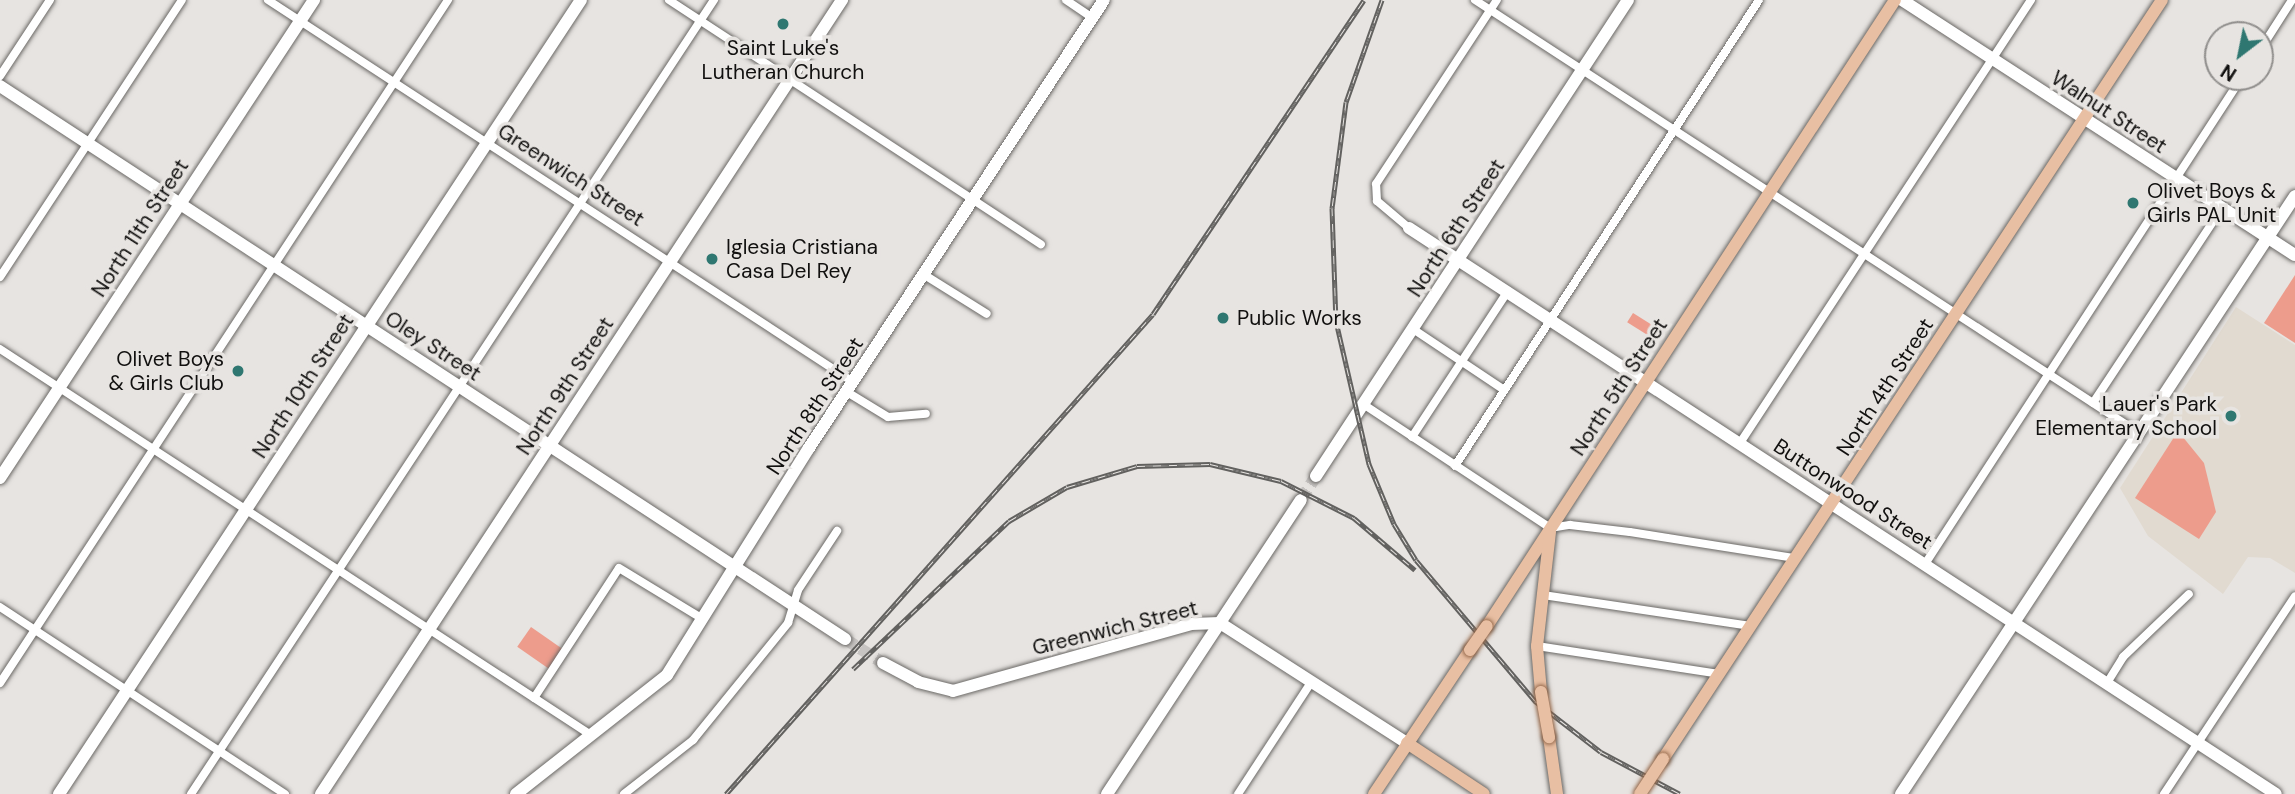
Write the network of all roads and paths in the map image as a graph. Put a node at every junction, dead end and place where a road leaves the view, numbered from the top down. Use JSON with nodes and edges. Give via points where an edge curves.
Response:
{"nodes":[{"id":1,"x":50,"y":0,"type":"edge"},
{"id":2,"x":182,"y":0,"type":"edge"},
{"id":3,"x":268,"y":0,"type":"edge"},
{"id":4,"x":314,"y":0,"type":"edge"},
{"id":5,"x":448,"y":0,"type":"edge"},
{"id":6,"x":580,"y":0,"type":"edge"},
{"id":7,"x":669,"y":0,"type":"edge"},
{"id":8,"x":714,"y":0,"type":"edge"},
{"id":9,"x":842,"y":0,"type":"edge"},
{"id":10,"x":1066,"y":0,"type":"edge"},
{"id":11,"x":1104,"y":0,"type":"edge"},
{"id":12,"x":1475,"y":0,"type":"edge"},
{"id":13,"x":1497,"y":0,"type":"edge"},
{"id":14,"x":1628,"y":0,"type":"edge"},
{"id":15,"x":1759,"y":0,"type":"edge"},
{"id":16,"x":1895,"y":0,"type":"edge"},
{"id":17,"x":1902,"y":0,"type":"edge"},
{"id":18,"x":2031,"y":0,"type":"edge"},
{"id":19,"x":2162,"y":0,"type":"edge"},
{"id":20,"x":2292,"y":0,"type":"edge"},
{"id":21,"x":1491,"y":10,"type":"junction"},
{"id":22,"x":1093,"y":18,"type":"junction"},
{"id":23,"x":300,"y":21,"type":"junction"},
{"id":24,"x":701,"y":21,"type":"junction"},
{"id":25,"x":2274,"y":28,"type":"edge"},
{"id":26,"x":1993,"y":59,"type":"junction"},
{"id":27,"x":1582,"y":70,"type":"junction"},
{"id":28,"x":0,"y":76,"type":"edge"},
{"id":29,"x":790,"y":79,"type":"junction"},
{"id":30,"x":394,"y":82,"type":"junction"},
{"id":31,"x":0,"y":86,"type":"edge"},
{"id":32,"x":2233,"y":91,"type":"edge"},
{"id":33,"x":2084,"y":119,"type":"junction"},
{"id":34,"x":1674,"y":130,"type":"junction"},
{"id":35,"x":487,"y":142,"type":"junction"},
{"id":36,"x":88,"y":144,"type":"junction"},
{"id":37,"x":2176,"y":179,"type":"junction"},
{"id":38,"x":1770,"y":193,"type":"junction"},
{"id":39,"x":2295,"y":196,"type":"edge"},
{"id":40,"x":972,"y":199,"type":"junction"},
{"id":41,"x":578,"y":202,"type":"junction"},
{"id":42,"x":179,"y":204,"type":"junction"},
{"id":43,"x":2222,"y":208,"type":"junction"},
{"id":44,"x":1409,"y":228,"type":"joint"},
{"id":45,"x":2268,"y":238,"type":"junction"},
{"id":46,"x":1041,"y":244,"type":"dead end"},
{"id":47,"x":1864,"y":254,"type":"junction"},
{"id":48,"x":2295,"y":255,"type":"edge"},
{"id":49,"x":1459,"y":259,"type":"junction"},
{"id":50,"x":670,"y":262,"type":"junction"},
{"id":51,"x":272,"y":265,"type":"junction"},
{"id":52,"x":923,"y":274,"type":"junction"},
{"id":53,"x":0,"y":277,"type":"edge"},
{"id":54,"x":1508,"y":291,"type":"junction"},
{"id":55,"x":987,"y":314,"type":"dead end"},
{"id":56,"x":1956,"y":314,"type":"junction"},
{"id":57,"x":1550,"y":318,"type":"junction"},
{"id":58,"x":365,"y":325,"type":"junction"},
{"id":59,"x":1413,"y":329,"type":"junction"},
{"id":60,"x":0,"y":349,"type":"edge"},
{"id":61,"x":1462,"y":362,"type":"junction"},
{"id":62,"x":2048,"y":374,"type":"junction"},
{"id":63,"x":1645,"y":381,"type":"junction"},
{"id":64,"x":457,"y":385,"type":"junction"},
{"id":65,"x":850,"y":387,"type":"junction"},
{"id":66,"x":59,"y":388,"type":"junction"},
{"id":67,"x":1504,"y":390,"type":"junction"},
{"id":68,"x":2093,"y":403,"type":"junction"},
{"id":69,"x":1363,"y":404,"type":"junction"},
{"id":70,"x":926,"y":414,"type":"dead end"},
{"id":71,"x":2139,"y":433,"type":"junction"},
{"id":72,"x":1412,"y":437,"type":"junction"},
{"id":73,"x":1740,"y":443,"type":"junction"},
{"id":74,"x":548,"y":445,"type":"junction"},
{"id":75,"x":153,"y":448,"type":"junction"},
{"id":76,"x":1455,"y":466,"type":"junction"},
{"id":77,"x":1316,"y":476,"type":"tunnel mouth"},
{"id":78,"x":0,"y":478,"type":"edge"},
{"id":79,"x":1300,"y":500,"type":"tunnel mouth"},
{"id":80,"x":1832,"y":503,"type":"junction"},
{"id":81,"x":245,"y":509,"type":"junction"},
{"id":82,"x":1550,"y":528,"type":"junction"},
{"id":83,"x":837,"y":531,"type":"dead end"},
{"id":84,"x":1796,"y":558,"type":"junction"},
{"id":85,"x":1925,"y":564,"type":"junction"},
{"id":86,"x":736,"y":567,"type":"junction"},
{"id":87,"x":337,"y":568,"type":"junction"},
{"id":88,"x":2189,"y":594,"type":"dead end"},
{"id":89,"x":1543,"y":595,"type":"junction"},
{"id":90,"x":2295,"y":596,"type":"edge"},
{"id":91,"x":794,"y":605,"type":"junction"},
{"id":92,"x":0,"y":607,"type":"edge"},
{"id":93,"x":703,"y":619,"type":"junction"},
{"id":94,"x":1220,"y":622,"type":"junction"},
{"id":95,"x":2014,"y":622,"type":"junction"},
{"id":96,"x":1751,"y":626,"type":"junction"},
{"id":97,"x":429,"y":628,"type":"junction"},
{"id":98,"x":35,"y":630,"type":"junction"},
{"id":99,"x":845,"y":639,"type":"tunnel mouth"},
{"id":100,"x":1536,"y":646,"type":"junction"},
{"id":101,"x":883,"y":663,"type":"tunnel mouth"},
{"id":102,"x":1719,"y":674,"type":"junction"},
{"id":103,"x":1312,"y":681,"type":"junction"},
{"id":104,"x":0,"y":683,"type":"edge"},
{"id":105,"x":2107,"y":683,"type":"junction"},
{"id":106,"x":127,"y":691,"type":"junction"},
{"id":107,"x":534,"y":698,"type":"junction"},
{"id":108,"x":591,"y":735,"type":"junction"},
{"id":109,"x":1407,"y":743,"type":"junction"},
{"id":110,"x":2199,"y":743,"type":"junction"},
{"id":111,"x":220,"y":751,"type":"junction"},
{"id":112,"x":59,"y":794,"type":"edge"},
{"id":113,"x":191,"y":794,"type":"edge"},
{"id":114,"x":285,"y":794,"type":"edge"},
{"id":115,"x":321,"y":794,"type":"edge"},
{"id":116,"x":516,"y":794,"type":"edge"},
{"id":117,"x":624,"y":794,"type":"edge"},
{"id":118,"x":1107,"y":794,"type":"edge"},
{"id":119,"x":1238,"y":794,"type":"edge"},
{"id":120,"x":1374,"y":794,"type":"edge"},
{"id":121,"x":1484,"y":794,"type":"edge"},
{"id":122,"x":1557,"y":794,"type":"edge"},
{"id":123,"x":1640,"y":794,"type":"edge"},
{"id":124,"x":1901,"y":794,"type":"edge"},
{"id":125,"x":2164,"y":794,"type":"edge"},
{"id":126,"x":2276,"y":794,"type":"edge"}],
"edges":[{"from":1,"to":28,"type":"street"},
{"from":2,"to":36,"type":"street"},
{"from":3,"to":23,"type":"street","name":"Greenwich Street"},
{"from":4,"to":23,"type":"street","name":"North 11th Street"},
{"from":5,"to":30,"type":"street"},
{"from":6,"to":35,"type":"street","name":"North 10th Street"},
{"from":7,"to":24,"type":"street"},
{"from":8,"to":24,"type":"street"},
{"from":9,"to":29,"type":"street","name":"North 9th Street"},
{"from":10,"to":22,"type":"street"},
{"from":11,"to":22,"type":"street","name":"North 8th Street"},
{"from":12,"to":21,"type":"street"},
{"from":13,"to":21,"type":"street"},
{"from":14,"to":27,"type":"street","name":"North 6th Street"},
{"from":15,"to":34,"type":"street"},
{"from":16,"to":38,"type":"main road","name":"North 5th Street"},
{"from":17,"to":26,"type":"street","name":"Walnut Street"},
{"from":18,"to":26,"type":"street"},
{"from":19,"to":33,"type":"main road","name":"North 4th Street"},
{"from":20,"to":25,"type":"street"},
{"from":21,"to":27,"type":"street"},
{"from":21,"to":44,"type":"street","via":[[1376,184],[1377,201]]},
{"from":22,"to":40,"type":"street","name":"North 8th Street"},
{"from":23,"to":30,"type":"street","name":"Greenwich Street"},
{"from":23,"to":42,"type":"street","name":"North 11th Street"},
{"from":24,"to":29,"type":"street"},
{"from":24,"to":41,"type":"street"},
{"from":26,"to":33,"type":"street","name":"Walnut Street"},
{"from":26,"to":47,"type":"street"},
{"from":27,"to":34,"type":"street"},
{"from":27,"to":49,"type":"street","name":"North 6th Street"},
{"from":29,"to":40,"type":"street"},
{"from":29,"to":50,"type":"street","name":"North 9th Street"},
{"from":30,"to":35,"type":"street","name":"Greenwich Street"},
{"from":30,"to":51,"type":"street"},
{"from":31,"to":36,"type":"street","name":"Oley Street"},
{"from":32,"to":37,"type":"street"},
{"from":33,"to":37,"type":"street","name":"Walnut Street"},
{"from":33,"to":56,"type":"main road","name":"North 4th Street"},
{"from":34,"to":38,"type":"street"},
{"from":34,"to":57,"type":"street"},
{"from":35,"to":41,"type":"street","name":"Greenwich Street"},
{"from":35,"to":58,"type":"street","name":"North 10th Street"},
{"from":36,"to":42,"type":"street","name":"Oley Street"},
{"from":36,"to":53,"type":"street"},
{"from":37,"to":43,"type":"street","name":"Walnut Street"},
{"from":37,"to":62,"type":"street"},
{"from":38,"to":47,"type":"street"},
{"from":38,"to":63,"type":"main road","name":"North 5th Street"},
{"from":39,"to":45,"type":"street"},
{"from":40,"to":46,"type":"street"},
{"from":40,"to":52,"type":"street","name":"North 8th Street"},
{"from":41,"to":50,"type":"street","name":"Greenwich Street"},
{"from":41,"to":64,"type":"street"},
{"from":42,"to":51,"type":"street","name":"Oley Street"},
{"from":42,"to":66,"type":"street","name":"North 11th Street"},
{"from":43,"to":45,"type":"street","name":"Walnut Street"},
{"from":43,"to":68,"type":"street"},
{"from":44,"to":49,"type":"street","name":"Buttonwood Street"},
{"from":45,"to":48,"type":"street","name":"Walnut Street"},
{"from":45,"to":71,"type":"street"},
{"from":47,"to":56,"type":"street"},
{"from":47,"to":73,"type":"street"},
{"from":49,"to":54,"type":"street","name":"Buttonwood Street"},
{"from":49,"to":59,"type":"street","name":"North 6th Street"},
{"from":50,"to":65,"type":"street","name":"Greenwich Street"},
{"from":50,"to":74,"type":"street","name":"North 9th Street"},
{"from":51,"to":58,"type":"street","name":"Oley Street"},
{"from":51,"to":75,"type":"street"},
{"from":52,"to":55,"type":"street"},
{"from":52,"to":65,"type":"street","name":"North 8th Street"},
{"from":54,"to":57,"type":"street","name":"Buttonwood Street"},
{"from":54,"to":61,"type":"street"},
{"from":56,"to":62,"type":"street"},
{"from":56,"to":80,"type":"main road","name":"North 4th Street"},
{"from":57,"to":63,"type":"street","name":"Buttonwood Street"},
{"from":57,"to":67,"type":"street"},
{"from":58,"to":64,"type":"street","name":"Oley Street"},
{"from":58,"to":81,"type":"street","name":"North 10th Street"},
{"from":59,"to":61,"type":"street"},
{"from":59,"to":69,"type":"street","name":"North 6th Street"},
{"from":60,"to":66,"type":"street"},
{"from":61,"to":67,"type":"street"},
{"from":61,"to":72,"type":"street"},
{"from":62,"to":68,"type":"street"},
{"from":62,"to":85,"type":"street"},
{"from":63,"to":73,"type":"street","name":"Buttonwood Street"},
{"from":63,"to":82,"type":"main road","name":"North 5th Street"},
{"from":64,"to":74,"type":"street","name":"Oley Street"},
{"from":64,"to":87,"type":"street"},
{"from":65,"to":70,"type":"street","name":"Greenwich Street","via":[[888,417]]},
{"from":65,"to":86,"type":"street","name":"North 8th Street"},
{"from":66,"to":75,"type":"street"},
{"from":66,"to":78,"type":"street","name":"North 11th Street"},
{"from":67,"to":76,"type":"street"},
{"from":68,"to":71,"type":"street"},
{"from":69,"to":72,"type":"street"},
{"from":69,"to":77,"type":"street","name":"North 6th Street"},
{"from":71,"to":95,"type":"street"},
{"from":72,"to":76,"type":"street"},
{"from":73,"to":80,"type":"street","name":"Buttonwood Street"},
{"from":74,"to":86,"type":"street","name":"Oley Street"},
{"from":74,"to":97,"type":"street","name":"North 9th Street"},
{"from":75,"to":81,"type":"street"},
{"from":75,"to":98,"type":"street"},
{"from":76,"to":82,"type":"street"},
{"from":79,"to":94,"type":"street"},
{"from":80,"to":84,"type":"main road","name":"North 4th Street"},
{"from":80,"to":85,"type":"street","name":"Buttonwood Street"},
{"from":81,"to":87,"type":"street"},
{"from":81,"to":106,"type":"street","name":"North 10th Street"},
{"from":82,"to":84,"type":"street","via":[[1570,525],[1622,531]]},
{"from":82,"to":89,"type":"main road"},
{"from":82,"to":109,"type":"main road","name":"North 5th Street","bridge":true},
{"from":83,"to":91,"type":"street","via":[[798,590]]},
{"from":84,"to":96,"type":"main road","name":"North 4th Street"},
{"from":85,"to":95,"type":"street","name":"Buttonwood Street"},
{"from":86,"to":91,"type":"street","name":"Oley Street"},
{"from":86,"to":93,"type":"street","name":"North 8th Street"},
{"from":87,"to":97,"type":"street"},
{"from":87,"to":111,"type":"street"},
{"from":88,"to":105,"type":"street","via":[[2123,657]]},
{"from":89,"to":96,"type":"street"},
{"from":89,"to":100,"type":"main road"},
{"from":90,"to":110,"type":"street"},
{"from":91,"to":99,"type":"street","name":"Oley Street"},
{"from":91,"to":117,"type":"street","via":[[788,623],[694,740]]},
{"from":92,"to":98,"type":"street"},
{"from":93,"to":107,"type":"street","via":[[619,569]]},
{"from":93,"to":108,"type":"street","name":"North 8th Street","via":[[667,675]]},
{"from":94,"to":101,"type":"street","name":"Greenwich Street","via":[[1191,624],[953,691],[918,682]]},
{"from":94,"to":103,"type":"street","name":"Greenwich Street"},
{"from":94,"to":118,"type":"street"},
{"from":95,"to":105,"type":"street","name":"Buttonwood Street"},
{"from":95,"to":124,"type":"street"},
{"from":96,"to":102,"type":"main road","name":"North 4th Street"},
{"from":97,"to":107,"type":"street"},
{"from":97,"to":115,"type":"street","name":"North 9th Street"},
{"from":98,"to":104,"type":"street"},
{"from":98,"to":106,"type":"street"},
{"from":100,"to":102,"type":"street"},
{"from":100,"to":122,"type":"main road","bridge":true},
{"from":102,"to":123,"type":"main road","name":"North 4th Street","bridge":true},
{"from":103,"to":109,"type":"street","name":"Greenwich Street"},
{"from":103,"to":119,"type":"street"},
{"from":105,"to":110,"type":"street","name":"Buttonwood Street"},
{"from":106,"to":111,"type":"street"},
{"from":106,"to":112,"type":"street","name":"North 10th Street"},
{"from":107,"to":108,"type":"street"},
{"from":108,"to":116,"type":"street","name":"North 8th Street"},
{"from":109,"to":120,"type":"main road","name":"North 5th Street"},
{"from":109,"to":121,"type":"main road","name":"Greenwich Street"},
{"from":110,"to":125,"type":"street"},
{"from":110,"to":126,"type":"street","name":"Buttonwood Street"},
{"from":111,"to":113,"type":"street"},
{"from":111,"to":114,"type":"street"}]}
